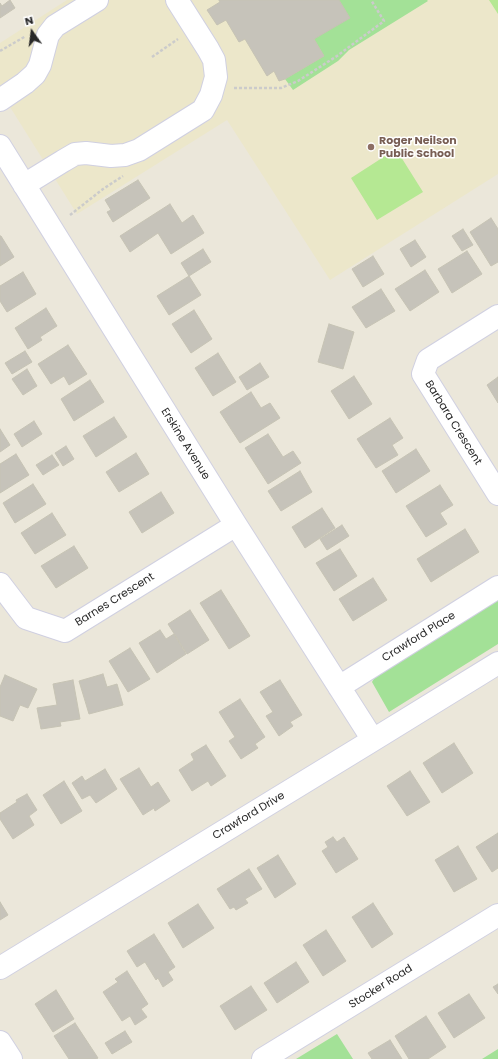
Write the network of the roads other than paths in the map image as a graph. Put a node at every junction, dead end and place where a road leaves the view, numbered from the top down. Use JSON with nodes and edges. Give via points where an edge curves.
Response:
{"nodes":[{"id":1,"x":97,"y":0,"type":"edge"},
{"id":2,"x":177,"y":0,"type":"edge"},
{"id":3,"x":0,"y":100,"type":"edge"},
{"id":4,"x":0,"y":146,"type":"edge"},
{"id":5,"x":24,"y":185,"type":"junction"},
{"id":6,"x":498,"y":316,"type":"edge"},
{"id":7,"x":498,"y":494,"type":"edge"},
{"id":8,"x":236,"y":525,"type":"junction"},
{"id":9,"x":0,"y":584,"type":"edge"},
{"id":10,"x":498,"y":587,"type":"edge"},
{"id":11,"x":498,"y":662,"type":"edge"},
{"id":12,"x":339,"y":687,"type":"junction"},
{"id":13,"x":373,"y":740,"type":"junction"},
{"id":14,"x":498,"y":915,"type":"edge"},
{"id":15,"x":0,"y":968,"type":"edge"},
{"id":16,"x":0,"y":1042,"type":"edge"},
{"id":17,"x":11,"y":1059,"type":"edge"},
{"id":18,"x":264,"y":1059,"type":"edge"}],
"edges":[{"from":1,"to":3,"type":"street","via":[[55,26],[48,35],[35,74]]},
{"from":2,"to":5,"type":"street","via":[[214,60],[216,77],[212,95],[203,110],[126,156],[75,154]]},
{"from":4,"to":5,"type":"street","name":"Erskine Avenue"},
{"from":5,"to":8,"type":"street","name":"Erskine Avenue"},
{"from":6,"to":7,"type":"street","name":"Barbara Crescent","via":[[428,360],[422,374]]},
{"from":8,"to":9,"type":"street","name":"Barnes Crescent","via":[[65,630],[26,618]]},
{"from":8,"to":12,"type":"street","name":"Erskine Avenue"},
{"from":10,"to":12,"type":"street","name":"Crawford Place"},
{"from":11,"to":13,"type":"street","name":"Crawford Drive"},
{"from":12,"to":13,"type":"street","name":"Erskine Avenue"},
{"from":13,"to":15,"type":"street","name":"Crawford Drive"},
{"from":14,"to":18,"type":"street","name":"Stocker Road"},
{"from":16,"to":17,"type":"street"}]}
